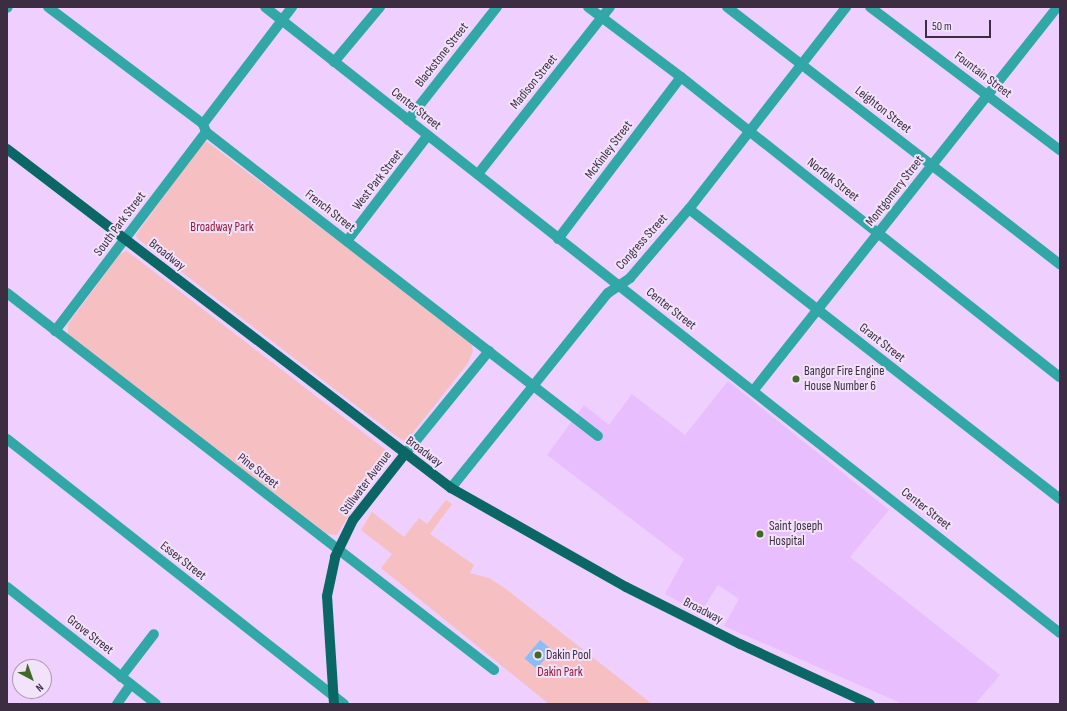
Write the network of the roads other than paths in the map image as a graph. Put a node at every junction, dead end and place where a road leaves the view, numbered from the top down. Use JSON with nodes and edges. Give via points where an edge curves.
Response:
{"nodes":[{"id":1,"x":48,"y":7,"type":"edge"},
{"id":2,"x":265,"y":7,"type":"edge"},
{"id":3,"x":292,"y":7,"type":"edge"},
{"id":4,"x":380,"y":7,"type":"edge"},
{"id":5,"x":497,"y":7,"type":"edge"},
{"id":6,"x":588,"y":7,"type":"edge"},
{"id":7,"x":610,"y":7,"type":"edge"},
{"id":8,"x":727,"y":7,"type":"edge"},
{"id":9,"x":846,"y":7,"type":"edge"},
{"id":10,"x":870,"y":7,"type":"edge"},
{"id":11,"x":1057,"y":7,"type":"edge"},
{"id":12,"x":602,"y":18,"type":"junction"},
{"id":13,"x":281,"y":20,"type":"junction"},
{"id":14,"x":334,"y":62,"type":"junction"},
{"id":15,"x":802,"y":64,"type":"junction"},
{"id":16,"x":681,"y":77,"type":"junction"},
{"id":17,"x":988,"y":95,"type":"junction"},
{"id":18,"x":408,"y":120,"type":"junction"},
{"id":19,"x":204,"y":128,"type":"junction"},
{"id":20,"x":748,"y":130,"type":"junction"},
{"id":21,"x":428,"y":135,"type":"junction"},
{"id":22,"x":7,"y":149,"type":"edge"},
{"id":23,"x":1060,"y":150,"type":"edge"},
{"id":24,"x":933,"y":165,"type":"junction"},
{"id":25,"x":478,"y":174,"type":"junction"},
{"id":26,"x":689,"y":209,"type":"junction"},
{"id":27,"x":879,"y":233,"type":"junction"},
{"id":28,"x":558,"y":238,"type":"junction"},
{"id":29,"x":126,"y":239,"type":"junction"},
{"id":30,"x":347,"y":241,"type":"junction"},
{"id":31,"x":1060,"y":264,"type":"edge"},
{"id":32,"x":619,"y":285,"type":"junction"},
{"id":33,"x":7,"y":293,"type":"edge"},
{"id":34,"x":819,"y":310,"type":"junction"},
{"id":35,"x":55,"y":331,"type":"junction"},
{"id":36,"x":489,"y":351,"type":"junction"},
{"id":37,"x":1060,"y":377,"type":"edge"},
{"id":38,"x":535,"y":385,"type":"junction"},
{"id":39,"x":753,"y":391,"type":"junction"},
{"id":40,"x":598,"y":436,"type":"dead end"},
{"id":41,"x":7,"y":439,"type":"edge"},
{"id":42,"x":405,"y":454,"type":"junction"},
{"id":43,"x":451,"y":488,"type":"junction"},
{"id":44,"x":1060,"y":499,"type":"edge"},
{"id":45,"x":338,"y":549,"type":"junction"},
{"id":46,"x":7,"y":587,"type":"edge"},
{"id":47,"x":1060,"y":632,"type":"edge"},
{"id":48,"x":154,"y":634,"type":"dead end"},
{"id":49,"x":494,"y":670,"type":"dead end"},
{"id":50,"x":121,"y":676,"type":"junction"},
{"id":51,"x":131,"y":684,"type":"junction"},
{"id":52,"x":333,"y":700,"type":"edge"},
{"id":53,"x":117,"y":704,"type":"edge"},
{"id":54,"x":156,"y":704,"type":"edge"},
{"id":55,"x":344,"y":704,"type":"edge"},
{"id":56,"x":870,"y":704,"type":"edge"}],
"edges":[{"from":1,"to":19,"type":"street","name":"French Street"},
{"from":2,"to":13,"type":"street","name":"Center Street"},
{"from":3,"to":13,"type":"street","name":"South Park Street"},
{"from":4,"to":14,"type":"street"},
{"from":5,"to":18,"type":"street","name":"Blackstone Street"},
{"from":6,"to":12,"type":"street","name":"Norfolk Street"},
{"from":7,"to":12,"type":"street","name":"Madison Street"},
{"from":8,"to":15,"type":"street","name":"Leighton Street"},
{"from":9,"to":15,"type":"street","name":"Congress Street"},
{"from":10,"to":17,"type":"street","name":"Fountain Street"},
{"from":11,"to":17,"type":"street","name":"Montgomery Street"},
{"from":12,"to":16,"type":"street","name":"Norfolk Street"},
{"from":12,"to":25,"type":"street","name":"Madison Street"},
{"from":13,"to":14,"type":"street","name":"Center Street"},
{"from":13,"to":19,"type":"street","name":"South Park Street"},
{"from":14,"to":18,"type":"street","name":"Center Street"},
{"from":15,"to":20,"type":"street","name":"Congress Street"},
{"from":15,"to":24,"type":"street","name":"Leighton Street"},
{"from":16,"to":20,"type":"street","name":"Norfolk Street"},
{"from":16,"to":28,"type":"street","name":"McKinley Street"},
{"from":17,"to":23,"type":"street","name":"Fountain Street"},
{"from":17,"to":24,"type":"street","name":"Montgomery Street"},
{"from":18,"to":21,"type":"street","name":"Center Street"},
{"from":19,"to":29,"type":"street","name":"South Park Street"},
{"from":19,"to":30,"type":"street","name":"French Street"},
{"from":20,"to":26,"type":"street","name":"Congress Street"},
{"from":20,"to":27,"type":"street","name":"Norfolk Street"},
{"from":21,"to":25,"type":"street","name":"Center Street"},
{"from":21,"to":30,"type":"street","name":"West Park Street"},
{"from":22,"to":29,"type":"main road","name":"Broadway"},
{"from":24,"to":27,"type":"street","name":"Montgomery Street"},
{"from":24,"to":31,"type":"street","name":"Leighton Street"},
{"from":25,"to":28,"type":"street","name":"Center Street"},
{"from":26,"to":32,"type":"street","name":"Congress Street","via":[[630,278]]},
{"from":26,"to":34,"type":"street","name":"Grant Street"},
{"from":27,"to":34,"type":"street","name":"Montgomery Street"},
{"from":27,"to":37,"type":"street","name":"Norfolk Street"},
{"from":28,"to":32,"type":"street","name":"Center Street"},
{"from":29,"to":35,"type":"street","name":"South Park Street"},
{"from":29,"to":42,"type":"main road","name":"Broadway"},
{"from":30,"to":36,"type":"street","name":"French Street"},
{"from":32,"to":38,"type":"street","name":"Congress Street","via":[[608,293]]},
{"from":32,"to":39,"type":"street","name":"Center Street"},
{"from":33,"to":35,"type":"street","name":"Pine Street"},
{"from":34,"to":39,"type":"street","name":"Montgomery Street"},
{"from":34,"to":44,"type":"street","name":"Grant Street"},
{"from":35,"to":45,"type":"street","name":"Pine Street"},
{"from":36,"to":38,"type":"street","name":"French Street"},
{"from":36,"to":42,"type":"street","name":"Stillwater Avenue"},
{"from":38,"to":40,"type":"street","name":"French Street"},
{"from":38,"to":43,"type":"street","name":"Congress Street"},
{"from":39,"to":47,"type":"street","name":"Center Street"},
{"from":41,"to":52,"type":"street","name":"Essex Street"},
{"from":42,"to":43,"type":"main road","name":"Broadway"},
{"from":42,"to":45,"type":"main road","name":"Stillwater Avenue","via":[[353,520]]},
{"from":43,"to":56,"type":"main road","name":"Broadway","via":[[633,590],[781,664]]},
{"from":45,"to":49,"type":"street","name":"Pine Street"},
{"from":45,"to":52,"type":"main road","name":"Stillwater Avenue","via":[[327,596]]},
{"from":46,"to":50,"type":"street","name":"Grove Street"},
{"from":48,"to":50,"type":"street"},
{"from":50,"to":51,"type":"street","name":"Grove Street"},
{"from":51,"to":53,"type":"street"},
{"from":51,"to":54,"type":"street","name":"Grove Street"},
{"from":52,"to":55,"type":"street","name":"Essex Street"}]}
